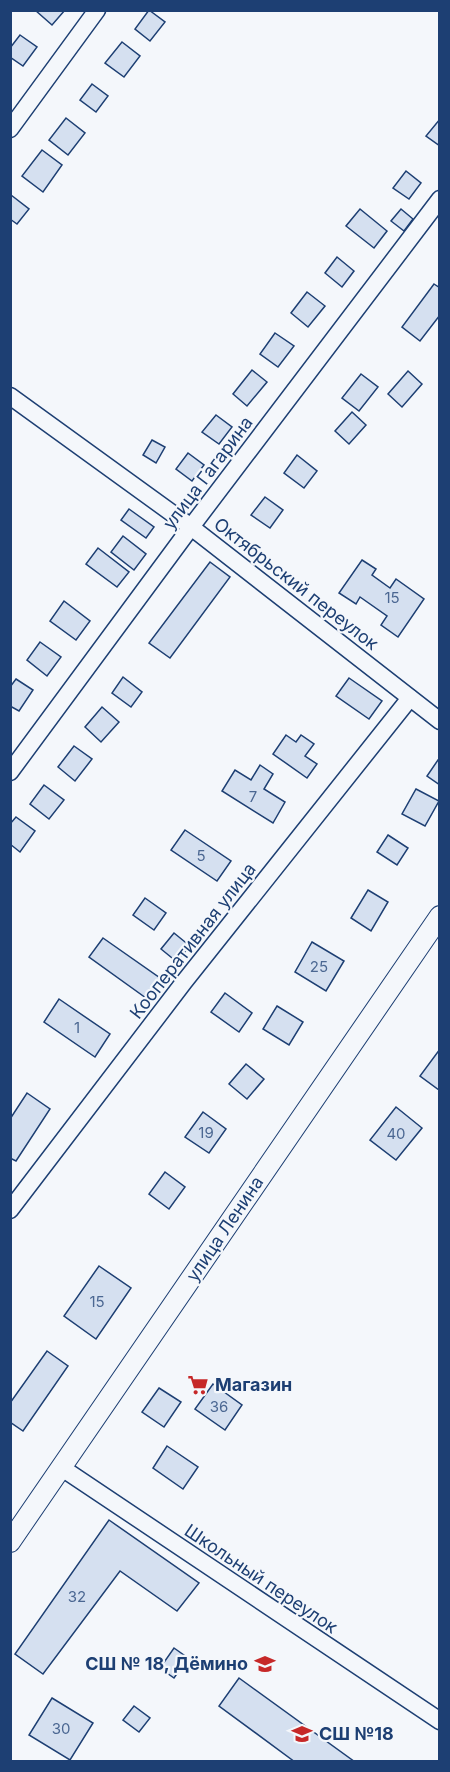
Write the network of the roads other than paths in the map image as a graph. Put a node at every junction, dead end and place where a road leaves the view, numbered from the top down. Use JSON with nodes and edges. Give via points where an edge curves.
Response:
{"nodes":[{"id":1,"x":97,"y":10,"type":"edge"},
{"id":2,"x":10,"y":129,"type":"edge"},
{"id":3,"x":440,"y":199,"type":"edge"},
{"id":4,"x":10,"y":396,"type":"edge"},
{"id":5,"x":191,"y":527,"type":"junction"},
{"id":6,"x":410,"y":698,"type":"junction"},
{"id":7,"x":440,"y":721,"type":"edge"},
{"id":8,"x":10,"y":772,"type":"edge"},
{"id":9,"x":440,"y":916,"type":"edge"},
{"id":10,"x":10,"y":1210,"type":"edge"},
{"id":11,"x":62,"y":1468,"type":"junction"},
{"id":12,"x":10,"y":1542,"type":"edge"},
{"id":13,"x":440,"y":1721,"type":"edge"}],
"edges":[{"from":1,"to":2,"type":"street"},
{"from":3,"to":5,"type":"street","name":"улица Гагарина"},
{"from":4,"to":5,"type":"street","name":"Октябрьский переулок"},
{"from":5,"to":6,"type":"street","name":"Октябрьский переулок"},
{"from":5,"to":8,"type":"street","name":"улица Гагарина"},
{"from":6,"to":7,"type":"street","name":"Октябрьский переулок"},
{"from":6,"to":10,"type":"street","name":"Кооперативная улица","via":[[184,982]]},
{"from":9,"to":11,"type":"street","name":"улица Ленина"},
{"from":11,"to":12,"type":"street","name":"улица Ленина"},
{"from":11,"to":13,"type":"street","name":"Школьный переулок"}]}
